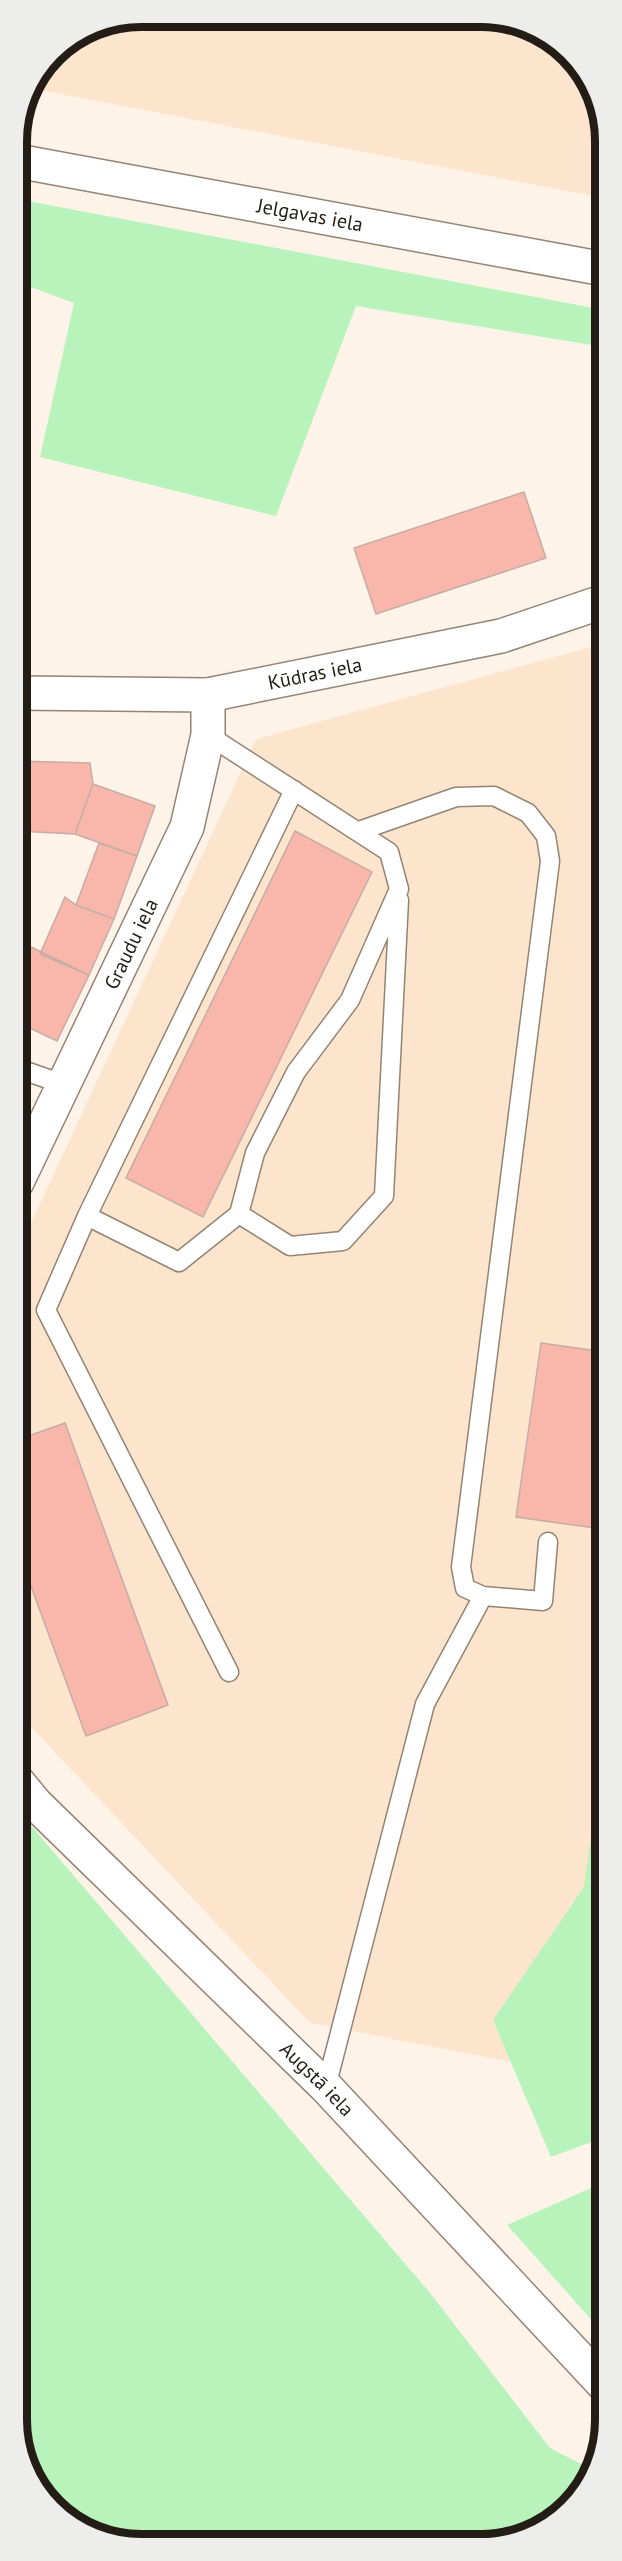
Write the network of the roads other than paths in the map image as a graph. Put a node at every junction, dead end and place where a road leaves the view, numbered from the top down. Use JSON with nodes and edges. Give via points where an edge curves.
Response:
{"nodes":[{"id":1,"x":27,"y":163,"type":"edge"},
{"id":2,"x":595,"y":267,"type":"edge"},
{"id":3,"x":595,"y":605,"type":"edge"},
{"id":4,"x":27,"y":693,"type":"edge"},
{"id":5,"x":208,"y":695,"type":"junction"},
{"id":6,"x":208,"y":735,"type":"junction"},
{"id":7,"x":294,"y":790,"type":"junction"},
{"id":8,"x":359,"y":831,"type":"junction"},
{"id":9,"x":399,"y":889,"type":"junction"},
{"id":10,"x":27,"y":1071,"type":"edge"},
{"id":11,"x":65,"y":1084,"type":"junction"},
{"id":12,"x":27,"y":1162,"type":"edge"},
{"id":13,"x":239,"y":1214,"type":"junction"},
{"id":14,"x":87,"y":1216,"type":"junction"},
{"id":15,"x":548,"y":1542,"type":"dead end"},
{"id":16,"x":483,"y":1596,"type":"junction"},
{"id":17,"x":229,"y":1672,"type":"dead end"},
{"id":18,"x":27,"y":1793,"type":"edge"},
{"id":19,"x":326,"y":2086,"type":"junction"},
{"id":20,"x":595,"y":2375,"type":"edge"}],
"edges":[{"from":1,"to":2,"type":"street","name":"Jelgavas iela"},
{"from":3,"to":5,"type":"street","name":"Kūdras iela","via":[[501,636]]},
{"from":4,"to":5,"type":"street","name":"Kūdras iela"},
{"from":5,"to":6,"type":"street","name":"Graudu iela"},
{"from":6,"to":7,"type":"lane"},
{"from":6,"to":11,"type":"street","name":"Graudu iela","via":[[187,827]]},
{"from":7,"to":8,"type":"lane"},
{"from":7,"to":14,"type":"lane"},
{"from":8,"to":9,"type":"lane","via":[[389,852]]},
{"from":8,"to":16,"type":"lane","via":[[456,797],[494,796],[528,813],[546,836],[550,861],[461,1567],[465,1588]]},
{"from":9,"to":13,"type":"lane","via":[[350,1000],[296,1072],[255,1153]]},
{"from":9,"to":13,"type":"lane","via":[[384,1196],[343,1241],[290,1246]]},
{"from":10,"to":11,"type":"lane"},
{"from":11,"to":12,"type":"street","name":"Graudu iela"},
{"from":13,"to":14,"type":"lane","via":[[179,1262]]},
{"from":14,"to":17,"type":"lane","via":[[46,1310]]},
{"from":15,"to":16,"type":"lane","via":[[543,1601]]},
{"from":16,"to":19,"type":"lane","via":[[425,1704]]},
{"from":18,"to":19,"type":"street","name":"Augstā iela"},
{"from":19,"to":20,"type":"street","name":"Augstā iela"}]}
